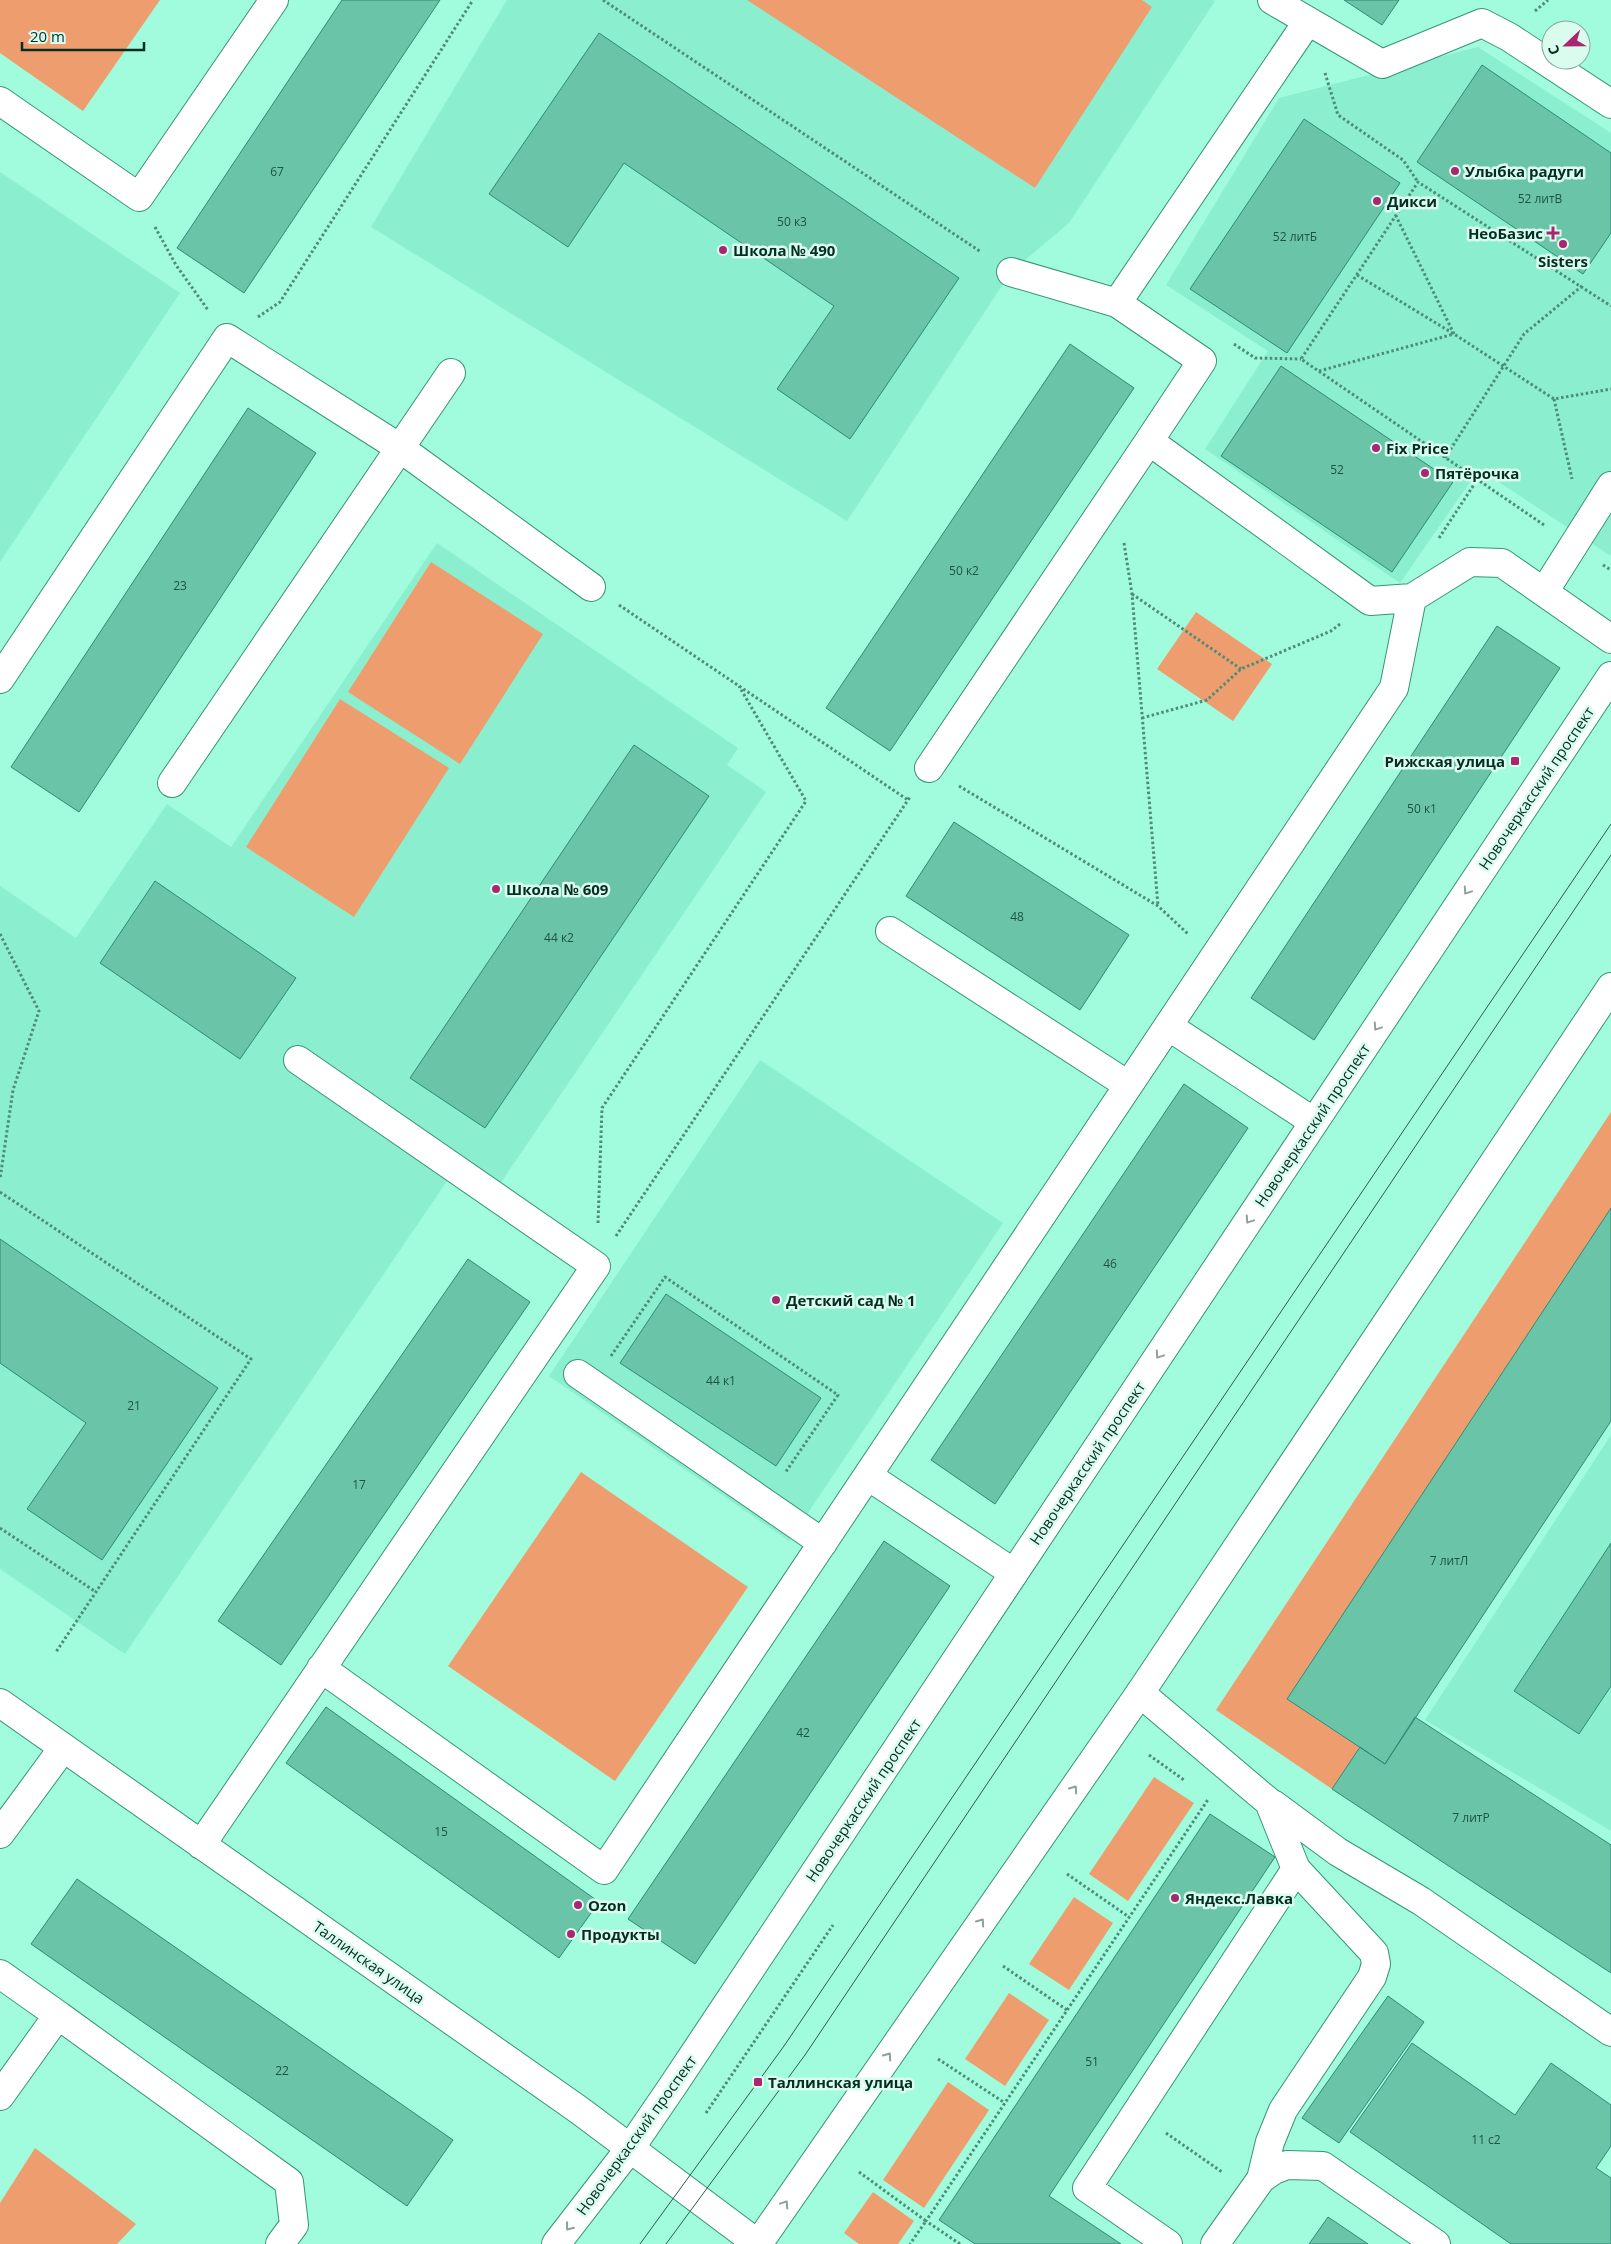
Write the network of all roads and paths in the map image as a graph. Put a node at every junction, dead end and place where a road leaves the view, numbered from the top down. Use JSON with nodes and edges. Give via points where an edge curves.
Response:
{"nodes":[{"id":1,"x":274,"y":0,"type":"edge"},
{"id":2,"x":473,"y":0,"type":"edge"},
{"id":3,"x":603,"y":0,"type":"edge"},
{"id":4,"x":1272,"y":0,"type":"edge"},
{"id":5,"x":1308,"y":20,"type":"junction"},
{"id":6,"x":0,"y":101,"type":"edge"},
{"id":7,"x":1611,"y":104,"type":"edge"},
{"id":8,"x":1418,"y":182,"type":"junction"},
{"id":9,"x":139,"y":197,"type":"junction"},
{"id":10,"x":1396,"y":216,"type":"junction"},
{"id":11,"x":1011,"y":272,"type":"joint"},
{"id":12,"x":1357,"y":275,"type":"junction"},
{"id":13,"x":1582,"y":286,"type":"junction"},
{"id":14,"x":1117,"y":303,"type":"junction"},
{"id":15,"x":1611,"y":306,"type":"edge"},
{"id":16,"x":1454,"y":334,"type":"junction"},
{"id":17,"x":227,"y":338,"type":"junction"},
{"id":18,"x":1301,"y":359,"type":"junction"},
{"id":19,"x":1202,"y":361,"type":"junction"},
{"id":20,"x":1504,"y":366,"type":"junction"},
{"id":21,"x":1318,"y":371,"type":"junction"},
{"id":22,"x":451,"y":373,"type":"dead end"},
{"id":23,"x":1611,"y":389,"type":"edge"},
{"id":24,"x":1554,"y":399,"type":"junction"},
{"id":25,"x":1149,"y":441,"type":"junction"},
{"id":26,"x":400,"y":448,"type":"junction"},
{"id":27,"x":1445,"y":458,"type":"junction"},
{"id":28,"x":1611,"y":486,"type":"edge"},
{"id":29,"x":1112,"y":496,"type":"junction"},
{"id":30,"x":1579,"y":537,"type":"junction"},
{"id":31,"x":1611,"y":570,"type":"edge"},
{"id":32,"x":591,"y":587,"type":"joint"},
{"id":33,"x":1544,"y":592,"type":"junction"},
{"id":34,"x":1132,"y":594,"type":"junction"},
{"id":35,"x":1412,"y":598,"type":"junction"},
{"id":36,"x":1370,"y":601,"type":"junction"},
{"id":37,"x":1611,"y":639,"type":"edge"},
{"id":38,"x":1242,"y":669,"type":"junction"},
{"id":39,"x":1611,"y":676,"type":"edge"},
{"id":40,"x":0,"y":678,"type":"edge"},
{"id":41,"x":740,"y":686,"type":"junction"},
{"id":42,"x":1142,"y":718,"type":"junction"},
{"id":43,"x":929,"y":768,"type":"junction"},
{"id":44,"x":172,"y":783,"type":"dead end"},
{"id":45,"x":908,"y":800,"type":"junction"},
{"id":46,"x":1158,"y":906,"type":"junction"},
{"id":47,"x":890,"y":931,"type":"dead end"},
{"id":48,"x":0,"y":934,"type":"edge"},
{"id":49,"x":1214,"y":957,"type":"junction"},
{"id":50,"x":1611,"y":987,"type":"edge"},
{"id":51,"x":1168,"y":1026,"type":"junction"},
{"id":52,"x":298,"y":1060,"type":"dead end"},
{"id":53,"x":1128,"y":1085,"type":"junction"},
{"id":54,"x":1314,"y":1122,"type":"junction"},
{"id":55,"x":0,"y":1179,"type":"edge"},
{"id":56,"x":0,"y":1192,"type":"edge"},
{"id":57,"x":596,"y":1266,"type":"junction"},
{"id":58,"x":585,"y":1379,"type":"joint"},
{"id":59,"x":868,"y":1476,"type":"junction"},
{"id":60,"x":766,"y":1503,"type":"junction"},
{"id":61,"x":0,"y":1528,"type":"edge"},
{"id":62,"x":823,"y":1542,"type":"junction"},
{"id":63,"x":1014,"y":1573,"type":"junction"},
{"id":64,"x":96,"y":1592,"type":"junction"},
{"id":65,"x":56,"y":1652,"type":"dead end"},
{"id":66,"x":321,"y":1668,"type":"junction"},
{"id":67,"x":1140,"y":1693,"type":"junction"},
{"id":68,"x":0,"y":1703,"type":"edge"},
{"id":69,"x":63,"y":1748,"type":"junction"},
{"id":70,"x":1149,"y":1755,"type":"dead end"},
{"id":71,"x":1229,"y":1767,"type":"junction"},
{"id":72,"x":1187,"y":1782,"type":"dead end"},
{"id":73,"x":1202,"y":1792,"type":"dead end"},
{"id":74,"x":1209,"y":1797,"type":"junction"},
{"id":75,"x":1270,"y":1802,"type":"junction"},
{"id":76,"x":0,"y":1834,"type":"edge"},
{"id":77,"x":201,"y":1845,"type":"junction"},
{"id":78,"x":1296,"y":1869,"type":"junction"},
{"id":79,"x":1067,"y":1874,"type":"dead end"},
{"id":80,"x":1129,"y":1916,"type":"junction"},
{"id":81,"x":833,"y":1925,"type":"dead end"},
{"id":82,"x":1002,"y":1966,"type":"dead end"},
{"id":83,"x":0,"y":1974,"type":"edge"},
{"id":84,"x":1067,"y":2010,"type":"junction"},
{"id":85,"x":58,"y":2015,"type":"junction"},
{"id":86,"x":1611,"y":2032,"type":"edge"},
{"id":87,"x":938,"y":2059,"type":"dead end"},
{"id":88,"x":0,"y":2096,"type":"edge"},
{"id":89,"x":1005,"y":2103,"type":"junction"},
{"id":90,"x":706,"y":2112,"type":"dead end"},
{"id":91,"x":1137,"y":2113,"type":"junction"},
{"id":92,"x":631,"y":2147,"type":"junction"},
{"id":93,"x":859,"y":2172,"type":"dead end"},
{"id":94,"x":1256,"y":2186,"type":"junction"},
{"id":95,"x":926,"y":2220,"type":"junction"},
{"id":96,"x":280,"y":2244,"type":"edge"},
{"id":97,"x":556,"y":2244,"type":"edge"},
{"id":98,"x":758,"y":2244,"type":"edge"},
{"id":99,"x":910,"y":2244,"type":"edge"},
{"id":100,"x":960,"y":2244,"type":"edge"},
{"id":101,"x":1168,"y":2244,"type":"edge"},
{"id":102,"x":1215,"y":2244,"type":"edge"},
{"id":103,"x":1436,"y":2244,"type":"edge"}],
"edges":[{"from":1,"to":9,"type":"main road"},
{"from":2,"to":17,"type":"path","via":[[280,302]]},
{"from":3,"to":11,"type":"path"},
{"from":4,"to":5,"type":"main road"},
{"from":5,"to":7,"type":"main road","via":[[1382,64],[1482,22]]},
{"from":5,"to":8,"type":"path","via":[[1338,115],[1404,160]]},
{"from":5,"to":14,"type":"main road"},
{"from":6,"to":9,"type":"main road"},
{"from":8,"to":10,"type":"path"},
{"from":8,"to":13,"type":"path"},
{"from":9,"to":17,"type":"path","via":[[176,265]]},
{"from":10,"to":12,"type":"path"},
{"from":10,"to":16,"type":"path"},
{"from":11,"to":14,"type":"main road"},
{"from":12,"to":16,"type":"path"},
{"from":12,"to":18,"type":"path"},
{"from":13,"to":15,"type":"path"},
{"from":13,"to":20,"type":"path","via":[[1524,334]]},
{"from":14,"to":19,"type":"main road"},
{"from":16,"to":20,"type":"path"},
{"from":16,"to":21,"type":"path"},
{"from":17,"to":26,"type":"main road"},
{"from":17,"to":40,"type":"main road"},
{"from":18,"to":19,"type":"path","via":[[1255,358],[1221,335]]},
{"from":18,"to":21,"type":"path"},
{"from":19,"to":25,"type":"main road"},
{"from":20,"to":24,"type":"path"},
{"from":20,"to":27,"type":"path"},
{"from":21,"to":27,"type":"path"},
{"from":22,"to":26,"type":"main road"},
{"from":23,"to":24,"type":"path"},
{"from":24,"to":30,"type":"path"},
{"from":25,"to":29,"type":"main road"},
{"from":25,"to":36,"type":"main road"},
{"from":26,"to":32,"type":"main road"},
{"from":26,"to":44,"type":"main road"},
{"from":27,"to":30,"type":"path"},
{"from":28,"to":30,"type":"main road"},
{"from":29,"to":34,"type":"path","via":[[1123,537]]},
{"from":29,"to":43,"type":"main road"},
{"from":30,"to":31,"type":"path"},
{"from":30,"to":33,"type":"main road"},
{"from":32,"to":41,"type":"path"},
{"from":33,"to":35,"type":"main road","via":[[1502,563],[1470,562]]},
{"from":33,"to":37,"type":"main road"},
{"from":34,"to":38,"type":"path"},
{"from":34,"to":42,"type":"path"},
{"from":35,"to":36,"type":"main road"},
{"from":35,"to":49,"type":"main road","via":[[1394,688]]},
{"from":36,"to":38,"type":"path","via":[[1331,631]]},
{"from":38,"to":42,"type":"path","via":[[1207,700]]},
{"from":39,"to":54,"type":"main road","name":"Новочеркасский проспект","one_way":true},
{"from":41,"to":45,"type":"path"},
{"from":41,"to":57,"type":"path","via":[[806,801],[602,1108]]},
{"from":42,"to":46,"type":"path"},
{"from":43,"to":45,"type":"path"},
{"from":43,"to":46,"type":"path"},
{"from":45,"to":57,"type":"path"},
{"from":46,"to":49,"type":"path"},
{"from":47,"to":53,"type":"main road"},
{"from":48,"to":55,"type":"path","via":[[39,1011],[14,1090]]},
{"from":49,"to":51,"type":"main road"},
{"from":50,"to":67,"type":"main road"},
{"from":51,"to":53,"type":"main road"},
{"from":51,"to":54,"type":"main road"},
{"from":52,"to":57,"type":"main road"},
{"from":53,"to":59,"type":"main road"},
{"from":54,"to":63,"type":"main road","name":"Новочеркасский проспект","one_way":true},
{"from":56,"to":64,"type":"path","via":[[251,1359]]},
{"from":57,"to":66,"type":"main road"},
{"from":58,"to":60,"type":"main road"},
{"from":58,"to":60,"type":"path","via":[[665,1277],[838,1395]]},
{"from":59,"to":62,"type":"main road"},
{"from":59,"to":63,"type":"main road"},
{"from":60,"to":62,"type":"main road"},
{"from":61,"to":64,"type":"path"},
{"from":62,"to":66,"type":"main road","via":[[604,1870]]},
{"from":63,"to":92,"type":"main road","name":"Новочеркасский проспект"},
{"from":64,"to":65,"type":"path"},
{"from":66,"to":77,"type":"main road"},
{"from":67,"to":71,"type":"main road"},
{"from":98,"to":67,"type":"main road","one_way":true},
{"from":68,"to":69,"type":"main road","name":"Таллинская улица"},
{"from":69,"to":76,"type":"main road"},
{"from":69,"to":77,"type":"main road","name":"Таллинская улица"},
{"from":70,"to":72,"type":"path"},
{"from":71,"to":74,"type":"path"},
{"from":71,"to":75,"type":"main road"},
{"from":73,"to":74,"type":"path"},
{"from":74,"to":80,"type":"path"},
{"from":75,"to":78,"type":"main road"},
{"from":75,"to":86,"type":"main road","via":[[1338,1852],[1421,1901]]},
{"from":77,"to":92,"type":"main road","name":"Таллинская улица"},
{"from":78,"to":91,"type":"main road"},
{"from":78,"to":94,"type":"main road","via":[[1374,1953],[1376,1964],[1372,1977],[1283,2110]]},
{"from":79,"to":80,"type":"path"},
{"from":80,"to":84,"type":"path"},
{"from":81,"to":90,"type":"path"},
{"from":82,"to":84,"type":"path"},
{"from":83,"to":85,"type":"main road"},
{"from":84,"to":89,"type":"path"},
{"from":85,"to":88,"type":"main road"},
{"from":85,"to":96,"type":"main road","via":[[289,2182],[294,2225]]},
{"from":87,"to":89,"type":"path"},
{"from":89,"to":95,"type":"path"},
{"from":91,"to":94,"type":"path"},
{"from":91,"to":101,"type":"main road","via":[[1087,2188]]},
{"from":92,"to":97,"type":"main road","name":"Новочеркасский проспект","one_way":true},
{"from":92,"to":98,"type":"main road","name":"Таллинская улица"},
{"from":93,"to":95,"type":"path"},
{"from":94,"to":102,"type":"main road"},
{"from":94,"to":103,"type":"main road","via":[[1274,2170],[1287,2165],[1323,2166]]},
{"from":95,"to":99,"type":"path"},
{"from":95,"to":100,"type":"path"}]}
